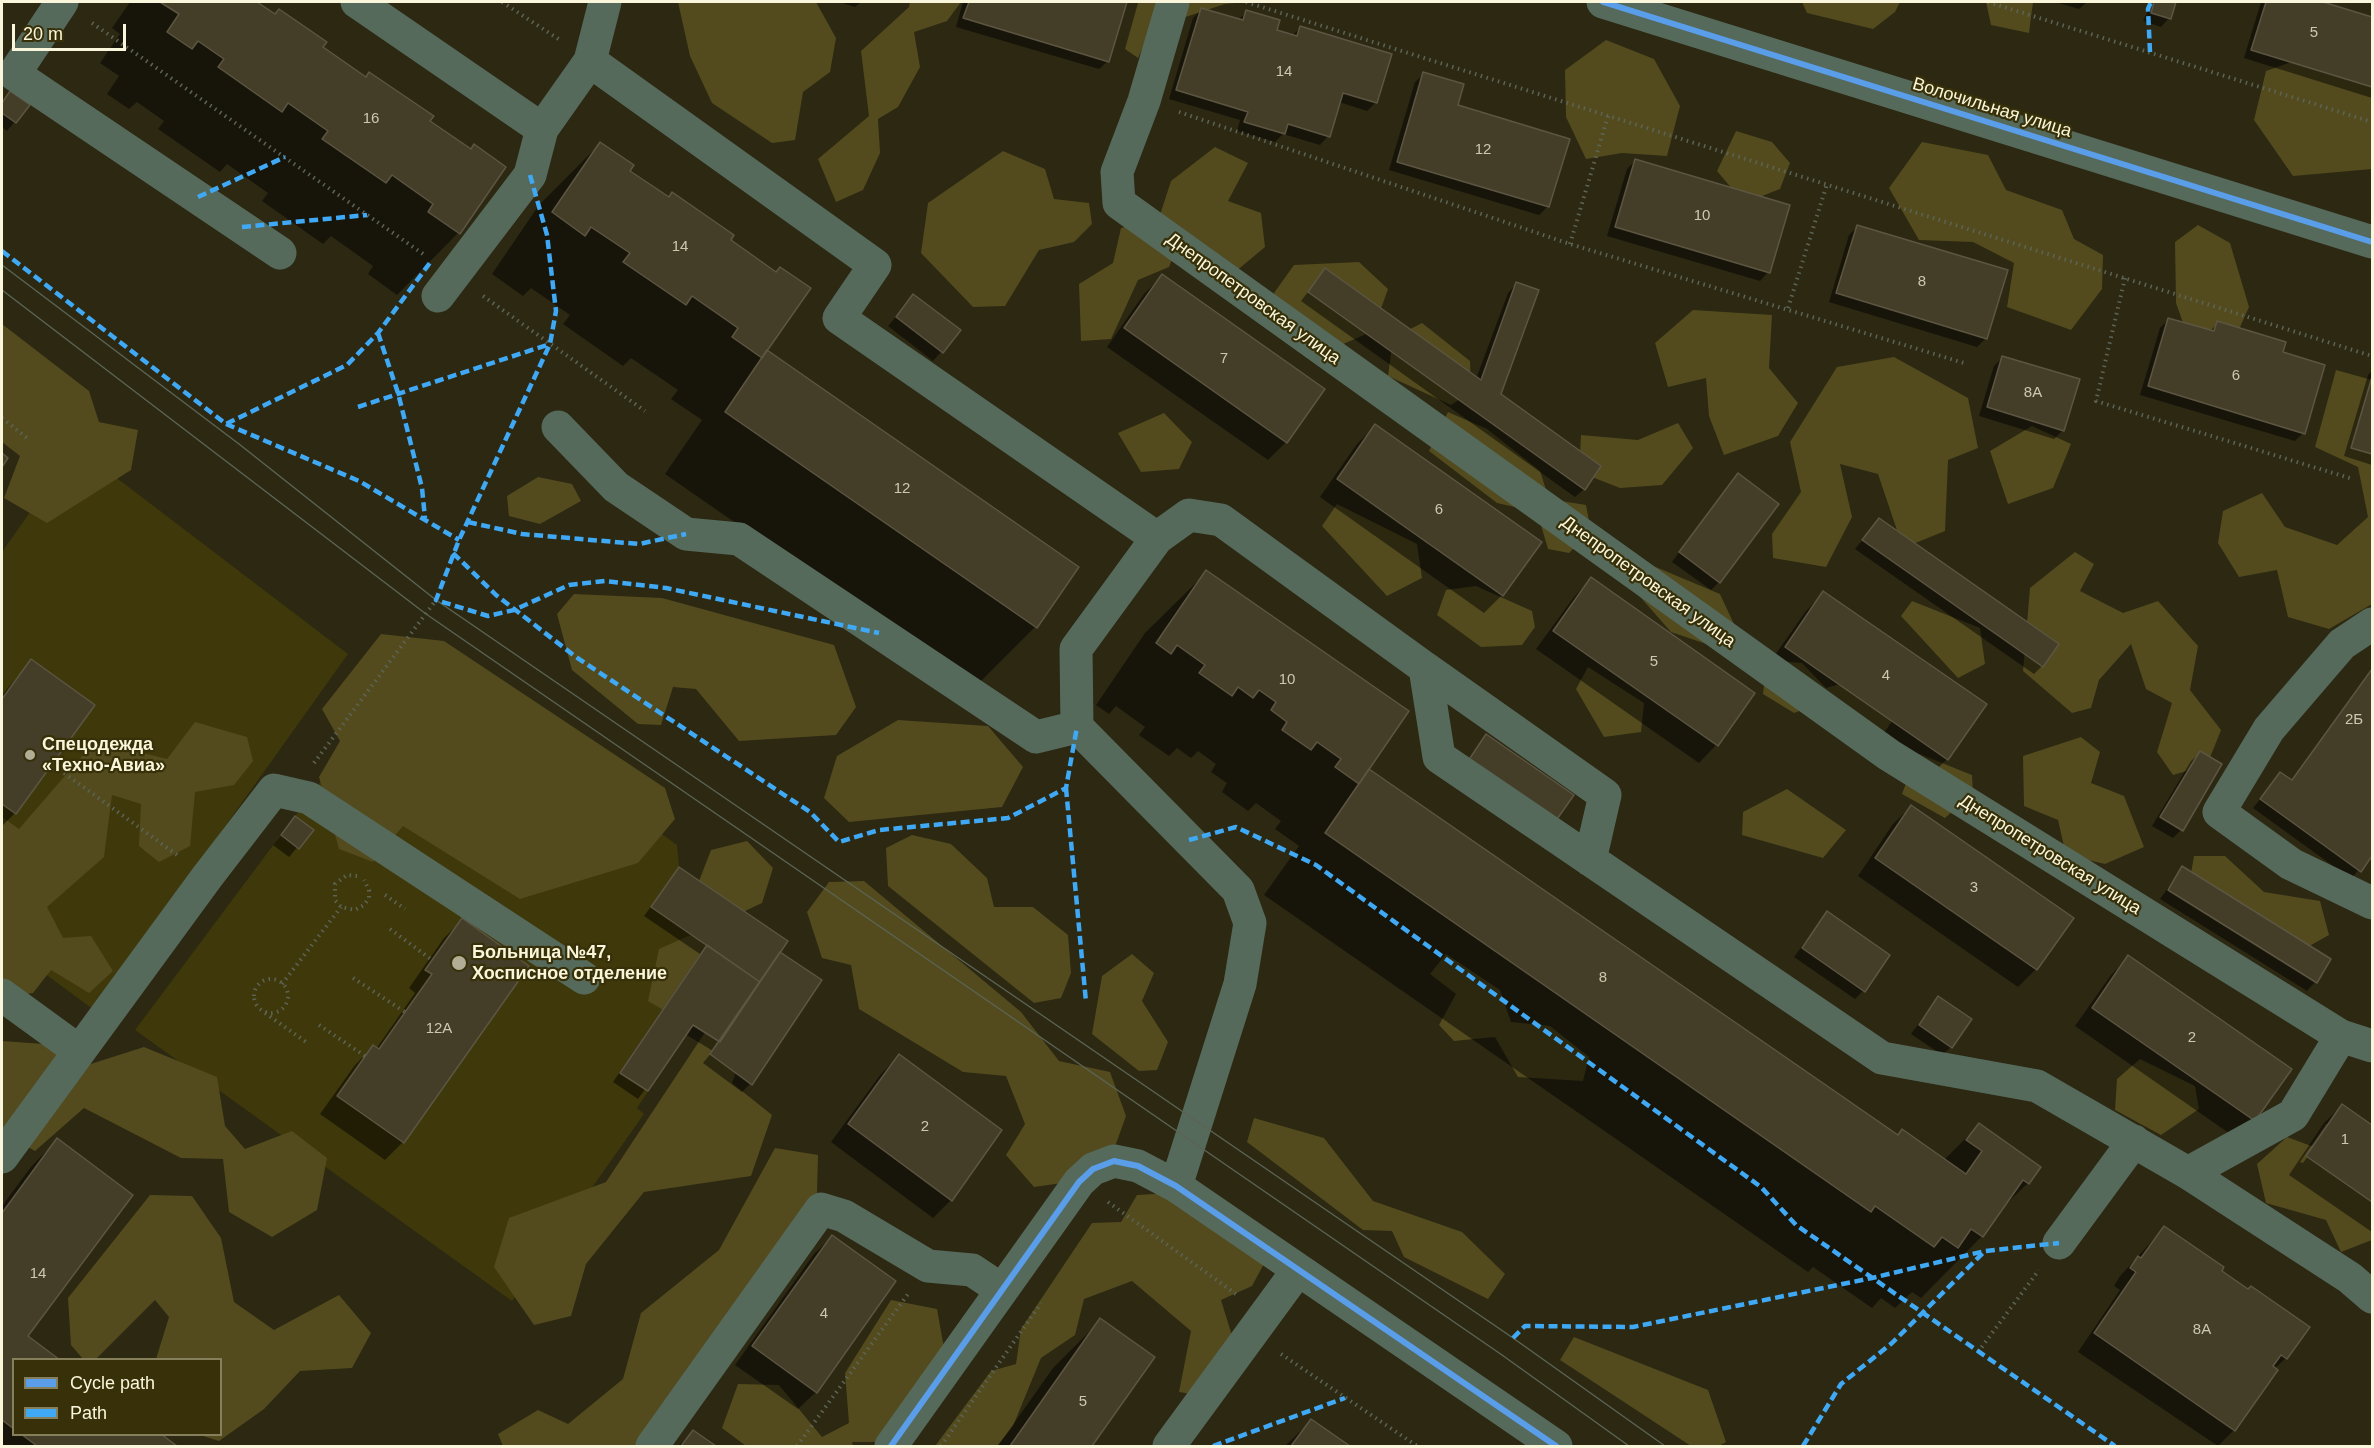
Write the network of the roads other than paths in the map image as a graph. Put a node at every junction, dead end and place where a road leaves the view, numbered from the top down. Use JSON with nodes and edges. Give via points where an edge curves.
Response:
{"nodes":[{"id":1,"x":63,"y":2,"type":"edge"},
{"id":2,"x":357,"y":2,"type":"edge"},
{"id":3,"x":605,"y":2,"type":"edge"},
{"id":4,"x":1173,"y":2,"type":"edge"},
{"id":5,"x":1603,"y":2,"type":"edge"},
{"id":6,"x":1651,"y":9,"type":"edge"},
{"id":7,"x":591,"y":61,"type":"junction"},
{"id":8,"x":542,"y":129,"type":"junction"},
{"id":9,"x":2373,"y":242,"type":"edge"},
{"id":10,"x":280,"y":253,"type":"dead end"},
{"id":11,"x":446,"y":286,"type":"road end"},
{"id":12,"x":558,"y":427,"type":"dead end"},
{"id":13,"x":1157,"y":538,"type":"junction"},
{"id":14,"x":2373,"y":624,"type":"edge"},
{"id":15,"x":1425,"y":668,"type":"junction"},
{"id":16,"x":1077,"y":727,"type":"junction"},
{"id":17,"x":1590,"y":860,"type":"junction"},
{"id":18,"x":2373,"y":903,"type":"edge"},
{"id":19,"x":584,"y":978,"type":"dead end"},
{"id":20,"x":2,"y":995,"type":"edge"},
{"id":21,"x":2341,"y":1036,"type":"junction"},
{"id":22,"x":2373,"y":1046,"type":"edge"},
{"id":23,"x":79,"y":1052,"type":"junction"},
{"id":24,"x":2134,"y":1142,"type":"junction"},
{"id":25,"x":2,"y":1157,"type":"edge"},
{"id":26,"x":2188,"y":1173,"type":"junction"},
{"id":27,"x":1176,"y":1186,"type":"junction"},
{"id":28,"x":2060,"y":1243,"type":"road end"},
{"id":29,"x":1298,"y":1270,"type":"junction"},
{"id":30,"x":1002,"y":1290,"type":"junction"},
{"id":31,"x":2373,"y":1297,"type":"edge"},
{"id":32,"x":652,"y":1446,"type":"edge"},
{"id":33,"x":891,"y":1446,"type":"edge"},
{"id":34,"x":1169,"y":1446,"type":"edge"},
{"id":35,"x":1556,"y":1446,"type":"edge"}],
"edges":[{"from":1,"to":10,"type":"street","via":[[14,74]]},
{"from":2,"to":8,"type":"street"},
{"from":3,"to":7,"type":"street"},
{"from":4,"to":21,"type":"street","name":"Днепропетровская улица","via":[[1144,101],[1117,172],[1119,203],[1889,755]]},
{"from":5,"to":6,"type":"street","name":"Волочильная улица"},
{"from":6,"to":9,"type":"street","name":"Волочильная улица"},
{"from":7,"to":8,"type":"street"},
{"from":7,"to":13,"type":"street","via":[[875,265],[838,318]]},
{"from":8,"to":11,"type":"street","via":[[530,175]]},
{"from":12,"to":16,"type":"street","via":[[616,487],[686,534],[739,539],[1036,737]]},
{"from":13,"to":15,"type":"street","via":[[1189,514],[1221,520]]},
{"from":13,"to":16,"type":"street","via":[[1076,649]]},
{"from":14,"to":18,"type":"street","via":[[2342,644],[2269,729],[2218,812],[2291,864]]},
{"from":15,"to":17,"type":"street","via":[[1439,757]]},
{"from":15,"to":17,"type":"street","via":[[1605,795]]},
{"from":16,"to":27,"type":"street","via":[[1238,890],[1250,923],[1240,984]]},
{"from":17,"to":24,"type":"street","via":[[1882,1058],[2037,1086]]},
{"from":19,"to":23,"type":"street","via":[[309,798],[273,790]]},
{"from":20,"to":23,"type":"street"},
{"from":21,"to":22,"type":"street","name":"Днепропетровская улица"},
{"from":21,"to":26,"type":"street","via":[[2292,1115]]},
{"from":23,"to":25,"type":"street"},
{"from":24,"to":26,"type":"street"},
{"from":24,"to":28,"type":"street"},
{"from":26,"to":31,"type":"street"},
{"from":27,"to":29,"type":"street"},
{"from":27,"to":30,"type":"street","via":[[1138,1166],[1114,1161],[1093,1169],[1079,1182]]},
{"from":29,"to":34,"type":"street"},
{"from":29,"to":35,"type":"street"},
{"from":30,"to":32,"type":"street","via":[[972,1270],[927,1266],[844,1216],[821,1209]]},
{"from":30,"to":33,"type":"street"}]}
